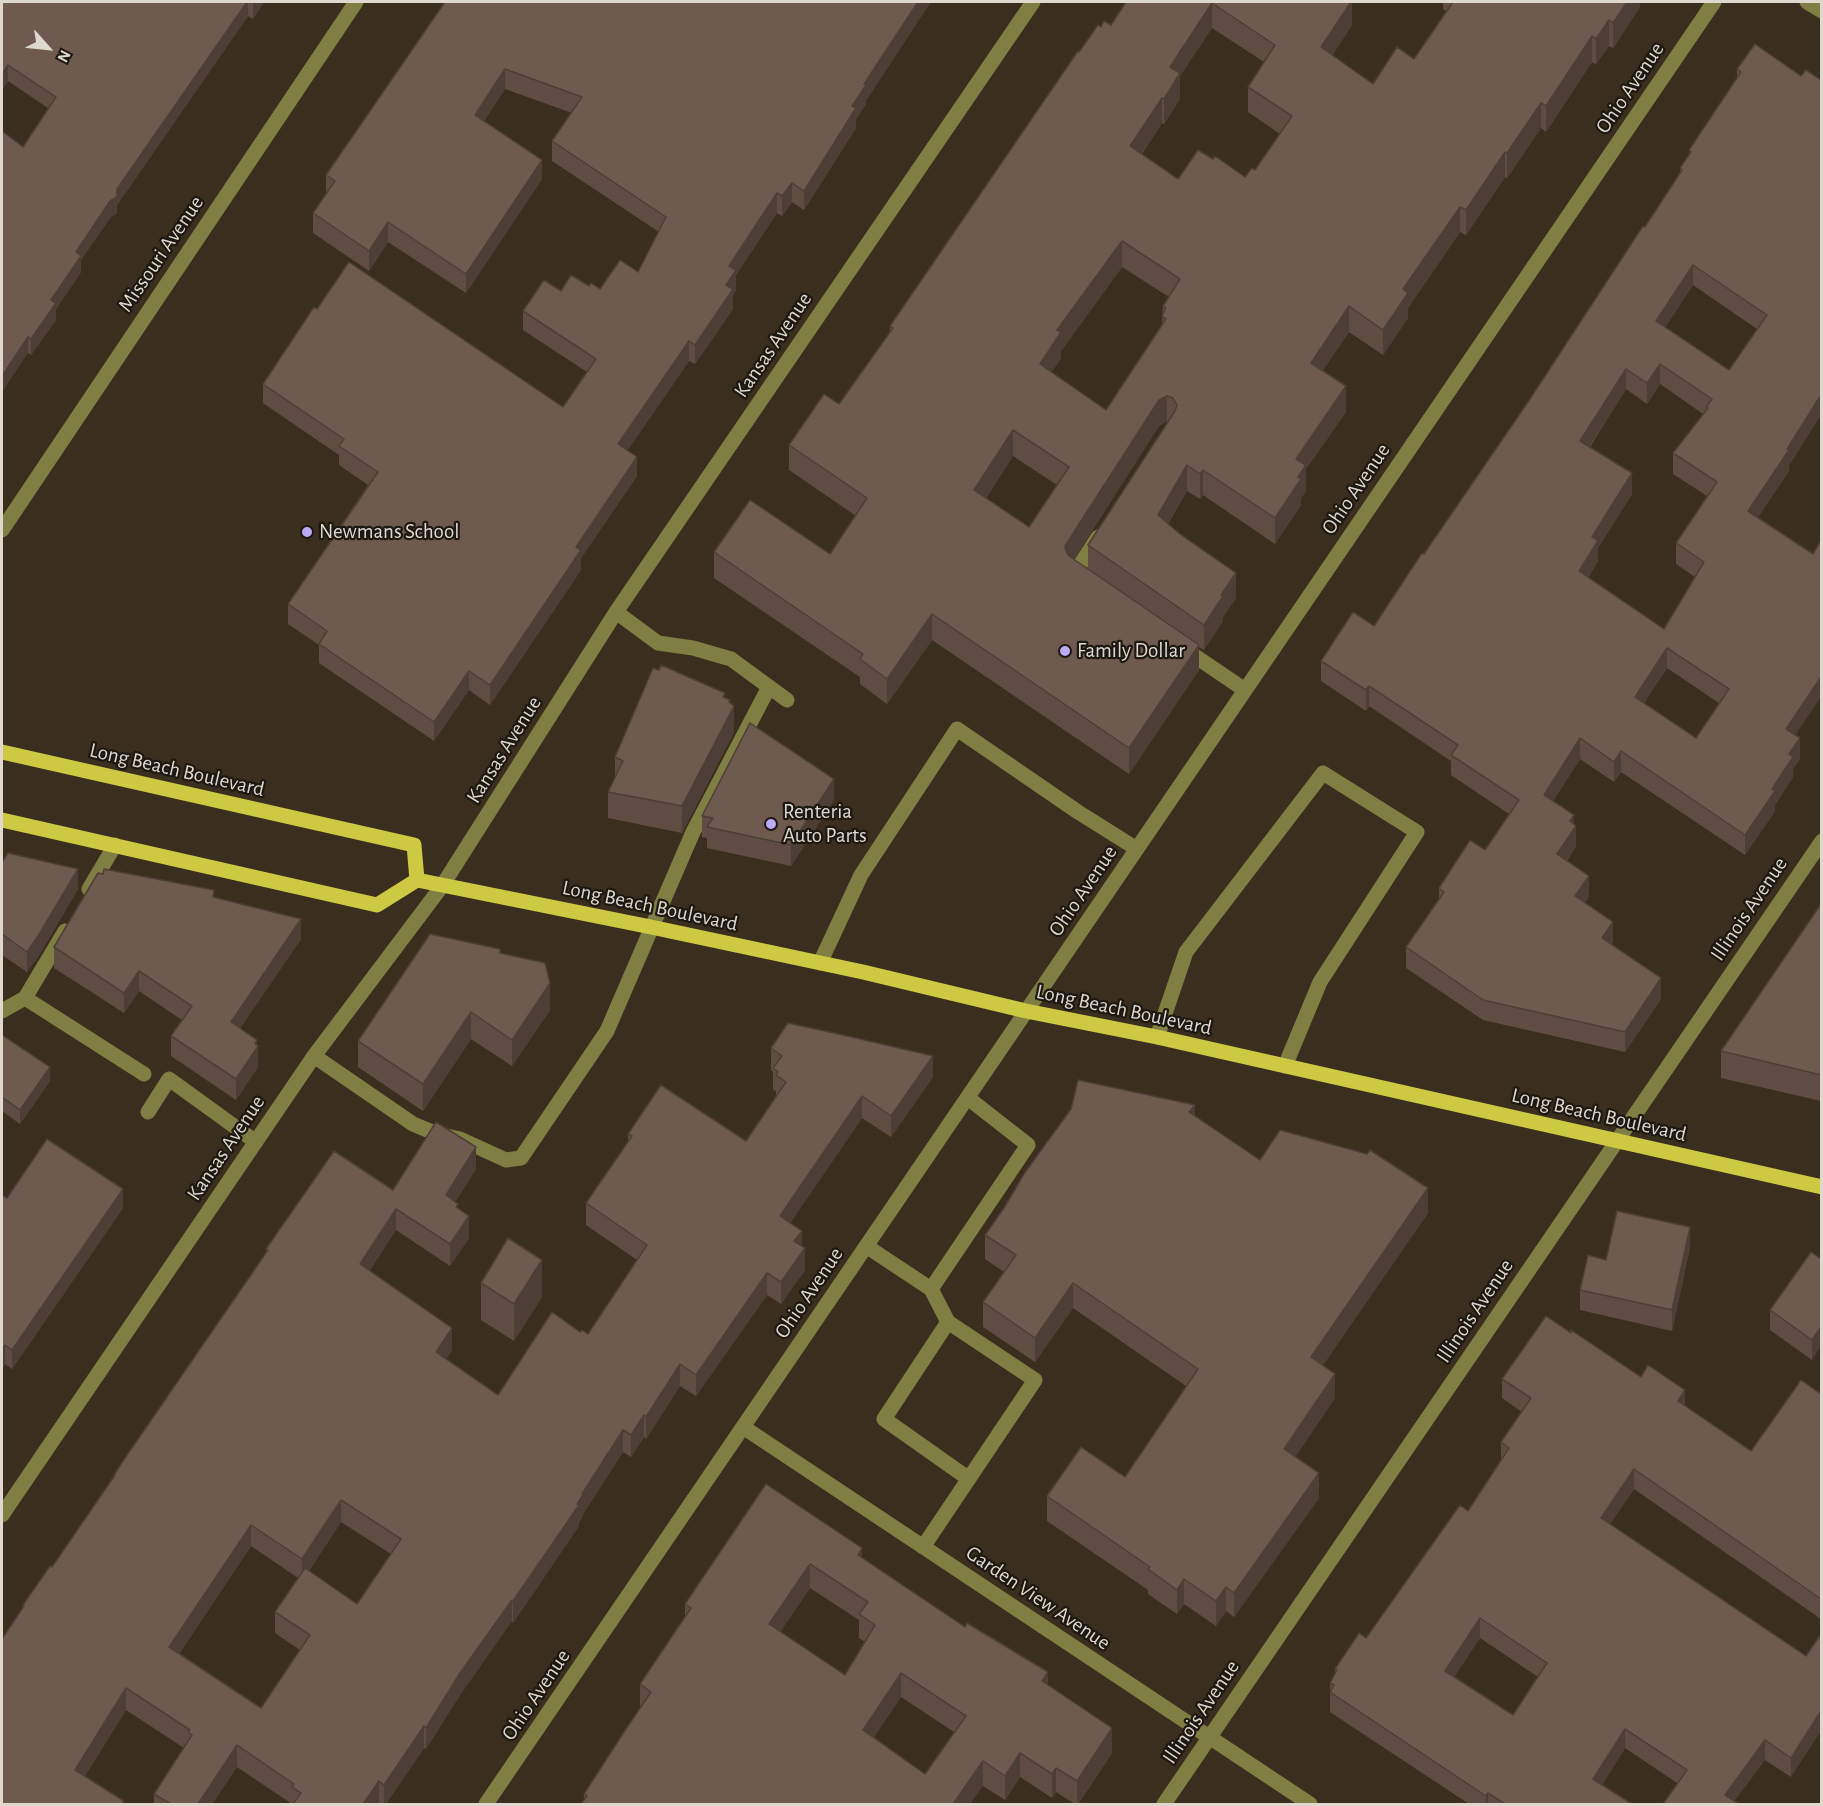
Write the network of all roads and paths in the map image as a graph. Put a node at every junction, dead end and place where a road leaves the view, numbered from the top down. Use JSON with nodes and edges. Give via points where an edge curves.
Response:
{"nodes":[{"id":1,"x":356,"y":2,"type":"edge"},
{"id":2,"x":1033,"y":2,"type":"edge"},
{"id":3,"x":1714,"y":2,"type":"edge"},
{"id":4,"x":1807,"y":2,"type":"edge"},
{"id":5,"x":1821,"y":11,"type":"edge"},
{"id":6,"x":1106,"y":526,"type":"edge"},
{"id":7,"x":2,"y":530,"type":"edge"},
{"id":8,"x":1094,"y":586,"type":"edge"},
{"id":9,"x":616,"y":612,"type":"junction"},
{"id":10,"x":1169,"y":638,"type":"edge"},
{"id":11,"x":769,"y":687,"type":"junction"},
{"id":12,"x":1245,"y":690,"type":"junction"},
{"id":13,"x":787,"y":700,"type":"dead end"},
{"id":14,"x":2,"y":752,"type":"edge"},
{"id":15,"x":2,"y":820,"type":"edge"},
{"id":16,"x":1821,"y":841,"type":"edge"},
{"id":17,"x":115,"y":845,"type":"junction"},
{"id":18,"x":1137,"y":849,"type":"junction"},
{"id":19,"x":417,"y":880,"type":"junction"},
{"id":20,"x":442,"y":886,"type":"junction"},
{"id":21,"x":651,"y":927,"type":"junction"},
{"id":22,"x":820,"y":963,"type":"junction"},
{"id":23,"x":25,"y":998,"type":"junction"},
{"id":24,"x":2,"y":1011,"type":"edge"},
{"id":25,"x":1026,"y":1011,"type":"junction"},
{"id":26,"x":1157,"y":1037,"type":"junction"},
{"id":27,"x":314,"y":1056,"type":"junction"},
{"id":28,"x":1286,"y":1066,"type":"junction"},
{"id":29,"x":144,"y":1074,"type":"dead end"},
{"id":30,"x":968,"y":1098,"type":"junction"},
{"id":31,"x":148,"y":1113,"type":"dead end"},
{"id":32,"x":1616,"y":1140,"type":"junction"},
{"id":33,"x":256,"y":1142,"type":"junction"},
{"id":34,"x":1821,"y":1187,"type":"edge"},
{"id":35,"x":866,"y":1246,"type":"junction"},
{"id":36,"x":931,"y":1289,"type":"junction"},
{"id":37,"x":948,"y":1322,"type":"junction"},
{"id":38,"x":743,"y":1427,"type":"junction"},
{"id":39,"x":969,"y":1479,"type":"junction"},
{"id":40,"x":2,"y":1515,"type":"edge"},
{"id":41,"x":923,"y":1547,"type":"junction"},
{"id":42,"x":1209,"y":1738,"type":"junction"},
{"id":43,"x":486,"y":1804,"type":"edge"},
{"id":44,"x":1164,"y":1804,"type":"edge"},
{"id":45,"x":1310,"y":1804,"type":"edge"}],
"edges":[{"from":1,"to":7,"type":"street","name":"Missouri Avenue"},
{"from":2,"to":9,"type":"street","name":"Kansas Avenue"},
{"from":3,"to":12,"type":"street","name":"Ohio Avenue"},
{"from":4,"to":5,"type":"street"},
{"from":6,"to":8,"type":"street","via":[[1075,573]]},
{"from":9,"to":11,"type":"street","via":[[658,643],[731,659]]},
{"from":9,"to":20,"type":"street","name":"Kansas Avenue"},
{"from":10,"to":12,"type":"street"},
{"from":11,"to":13,"type":"street"},
{"from":11,"to":21,"type":"street","via":[[693,832]]},
{"from":12,"to":18,"type":"street","name":"Ohio Avenue"},
{"from":14,"to":19,"type":"main road","name":"Long Beach Boulevard","via":[[414,845]]},
{"from":15,"to":17,"type":"main road"},
{"from":16,"to":32,"type":"street","name":"Illinois Avenue"},
{"from":17,"to":19,"type":"main road","via":[[377,904]]},
{"from":17,"to":23,"type":"street"},
{"from":18,"to":22,"type":"street","via":[[957,729],[861,875]]},
{"from":18,"to":25,"type":"street","name":"Ohio Avenue"},
{"from":19,"to":20,"type":"main road","name":"Long Beach Boulevard"},
{"from":20,"to":21,"type":"main road","name":"Long Beach Boulevard"},
{"from":20,"to":27,"type":"street","name":"Kansas Avenue"},
{"from":21,"to":22,"type":"main road","name":"Long Beach Boulevard"},
{"from":21,"to":27,"type":"street","via":[[607,1030],[521,1158],[506,1160],[460,1139],[412,1124]]},
{"from":22,"to":25,"type":"main road","name":"Long Beach Boulevard"},
{"from":23,"to":24,"type":"street"},
{"from":23,"to":29,"type":"street"},
{"from":25,"to":26,"type":"main road","name":"Long Beach Boulevard"},
{"from":25,"to":30,"type":"street","name":"Ohio Avenue"},
{"from":26,"to":28,"type":"main road","name":"Long Beach Boulevard"},
{"from":26,"to":28,"type":"street","via":[[1186,952],[1323,773],[1417,832],[1320,982]]},
{"from":27,"to":33,"type":"street","name":"Kansas Avenue"},
{"from":28,"to":32,"type":"main road","name":"Long Beach Boulevard"},
{"from":30,"to":35,"type":"street","name":"Ohio Avenue"},
{"from":30,"to":36,"type":"street","via":[[1028,1145]]},
{"from":31,"to":33,"type":"street","via":[[170,1079]]},
{"from":32,"to":34,"type":"main road","name":"Long Beach Boulevard"},
{"from":32,"to":42,"type":"street","name":"Illinois Avenue"},
{"from":33,"to":40,"type":"street","name":"Kansas Avenue"},
{"from":35,"to":36,"type":"street"},
{"from":35,"to":38,"type":"street","name":"Ohio Avenue"},
{"from":36,"to":37,"type":"street"},
{"from":37,"to":39,"type":"street","via":[[885,1419]]},
{"from":37,"to":39,"type":"street","via":[[1035,1380]]},
{"from":38,"to":41,"type":"street","name":"Garden View Avenue"},
{"from":38,"to":43,"type":"street","name":"Ohio Avenue"},
{"from":39,"to":41,"type":"street"},
{"from":41,"to":42,"type":"street","name":"Garden View Avenue"},
{"from":42,"to":44,"type":"street","name":"Illinois Avenue"},
{"from":42,"to":45,"type":"street","name":"Garden View Avenue"}]}
